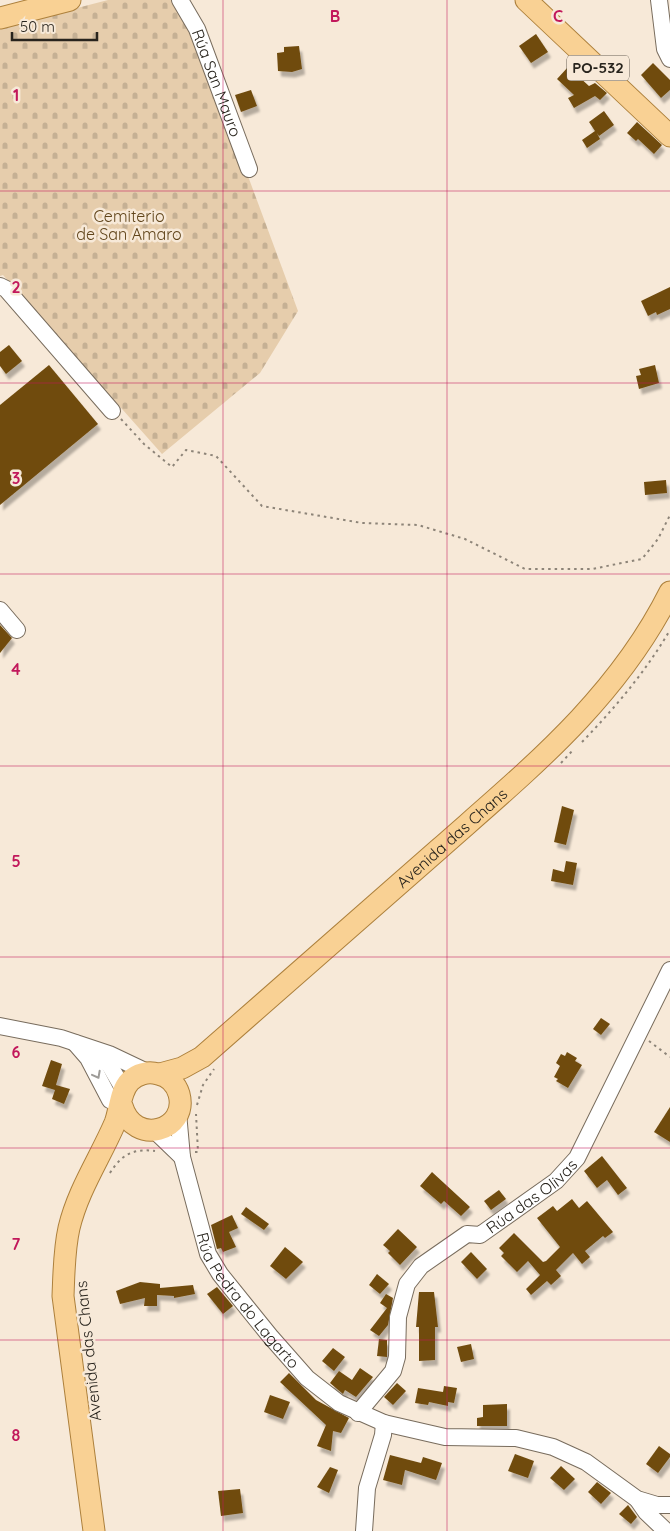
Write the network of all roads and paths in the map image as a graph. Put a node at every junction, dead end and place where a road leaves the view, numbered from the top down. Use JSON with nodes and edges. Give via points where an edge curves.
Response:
{"nodes":[{"id":1,"x":70,"y":0,"type":"edge"},
{"id":2,"x":180,"y":0,"type":"edge"},
{"id":3,"x":526,"y":0,"type":"edge"},
{"id":4,"x":659,"y":0,"type":"edge"},
{"id":5,"x":0,"y":18,"type":"edge"},
{"id":6,"x":666,"y":27,"type":"edge"},
{"id":7,"x":670,"y":59,"type":"edge"},
{"id":8,"x":670,"y":136,"type":"edge"},
{"id":9,"x":249,"y":169,"type":"dead end"},
{"id":10,"x":0,"y":286,"type":"edge"},
{"id":11,"x":112,"y":410,"type":"joint"},
{"id":12,"x":670,"y":514,"type":"edge"},
{"id":13,"x":670,"y":592,"type":"edge"},
{"id":14,"x":0,"y":610,"type":"edge"},
{"id":15,"x":17,"y":630,"type":"dead end"},
{"id":16,"x":670,"y":970,"type":"edge"},
{"id":17,"x":0,"y":1026,"type":"edge"},
{"id":18,"x":639,"y":1034,"type":"junction"},
{"id":19,"x":74,"y":1042,"type":"junction"},
{"id":20,"x":93,"y":1049,"type":"junction"},
{"id":21,"x":670,"y":1056,"type":"edge"},
{"id":22,"x":202,"y":1057,"type":"junction"},
{"id":23,"x":154,"y":1074,"type":"junction"},
{"id":24,"x":123,"y":1098,"type":"junction"},
{"id":25,"x":179,"y":1106,"type":"junction"},
{"id":26,"x":150,"y":1131,"type":"junction"},
{"id":27,"x":182,"y":1157,"type":"junction"},
{"id":28,"x":100,"y":1158,"type":"junction"},
{"id":29,"x":107,"y":1178,"type":"dead end"},
{"id":30,"x":358,"y":1413,"type":"junction"},
{"id":31,"x":384,"y":1423,"type":"junction"},
{"id":32,"x":637,"y":1499,"type":"junction"},
{"id":33,"x":670,"y":1505,"type":"edge"},
{"id":34,"x":94,"y":1531,"type":"edge"},
{"id":35,"x":364,"y":1531,"type":"edge"},
{"id":36,"x":666,"y":1531,"type":"edge"}],
"edges":[{"from":1,"to":5,"type":"main road"},
{"from":2,"to":9,"type":"street","name":"Rúa San Mauro","via":[[197,29]]},
{"from":3,"to":8,"type":"main road","number":"PO-532"},
{"from":4,"to":6,"type":"street"},
{"from":6,"to":7,"type":"street","via":[[666,49]]},
{"from":10,"to":11,"type":"street"},
{"from":11,"to":12,"type":"path","via":[[144,444],[172,467],[186,450],[216,456],[262,506],[362,523],[418,525],[465,539],[525,569],[592,569],[642,559],[658,539]]},
{"from":13,"to":22,"type":"main road","name":"Avenida das Chans","via":[[658,617],[617,678],[560,740]]},
{"from":14,"to":15,"type":"street"},
{"from":16,"to":18,"type":"street","name":"Rúa das Olivas"},
{"from":17,"to":19,"type":"street"},
{"from":18,"to":21,"type":"path"},
{"from":18,"to":30,"type":"street","name":"Rúa das Olivas","via":[[577,1158],[556,1181],[480,1235],[467,1234],[421,1266],[407,1284],[398,1317],[397,1357],[393,1371]]},
{"from":19,"to":20,"type":"street"},
{"from":19,"to":24,"type":"street","one_way":true,"via":[[88,1058],[110,1100]]},
{"from":20,"to":23,"type":"street"},
{"from":20,"to":24,"type":"street","via":[[110,1066]]},
{"from":22,"to":23,"type":"main road","name":"Avenida das Chans"},
{"from":22,"to":25,"type":"main road","name":"Avenida das Chans"},
{"from":23,"to":24,"type":"main road","name":"Avenida das Chans","via":[[136,1076]]},
{"from":23,"to":25,"type":"main road","via":[[174,1084]]},
{"from":24,"to":26,"type":"main road","via":[[128,1120]]},
{"from":24,"to":28,"type":"main road","name":"Avenida das Chans"},
{"from":25,"to":26,"type":"main road","name":"Avenida das Chans","via":[[172,1121]]},
{"from":25,"to":27,"type":"street","name":"Rúa Pedra do Lagarto"},
{"from":26,"to":27,"type":"street"},
{"from":26,"to":28,"type":"main road","name":"Avenida das Chans","via":[[132,1134]]},
{"from":27,"to":29,"type":"path","via":[[171,1161],[155,1151],[141,1149],[130,1152],[116,1164]]},
{"from":27,"to":30,"type":"street","name":"Rúa Pedra do Lagarto","via":[[208,1254],[220,1274],[307,1378],[339,1403]]},
{"from":28,"to":34,"type":"main road","name":"Avenida das Chans","via":[[76,1205],[64,1267],[66,1330]]},
{"from":30,"to":31,"type":"street","name":"Rúa Pedra do Lagarto"},
{"from":31,"to":32,"type":"street","name":"Rúa Pedra do Lagarto","via":[[445,1437],[516,1438],[554,1447],[586,1462]]},
{"from":31,"to":35,"type":"street","via":[[367,1488]]},
{"from":32,"to":33,"type":"street"},
{"from":32,"to":36,"type":"street"}]}
